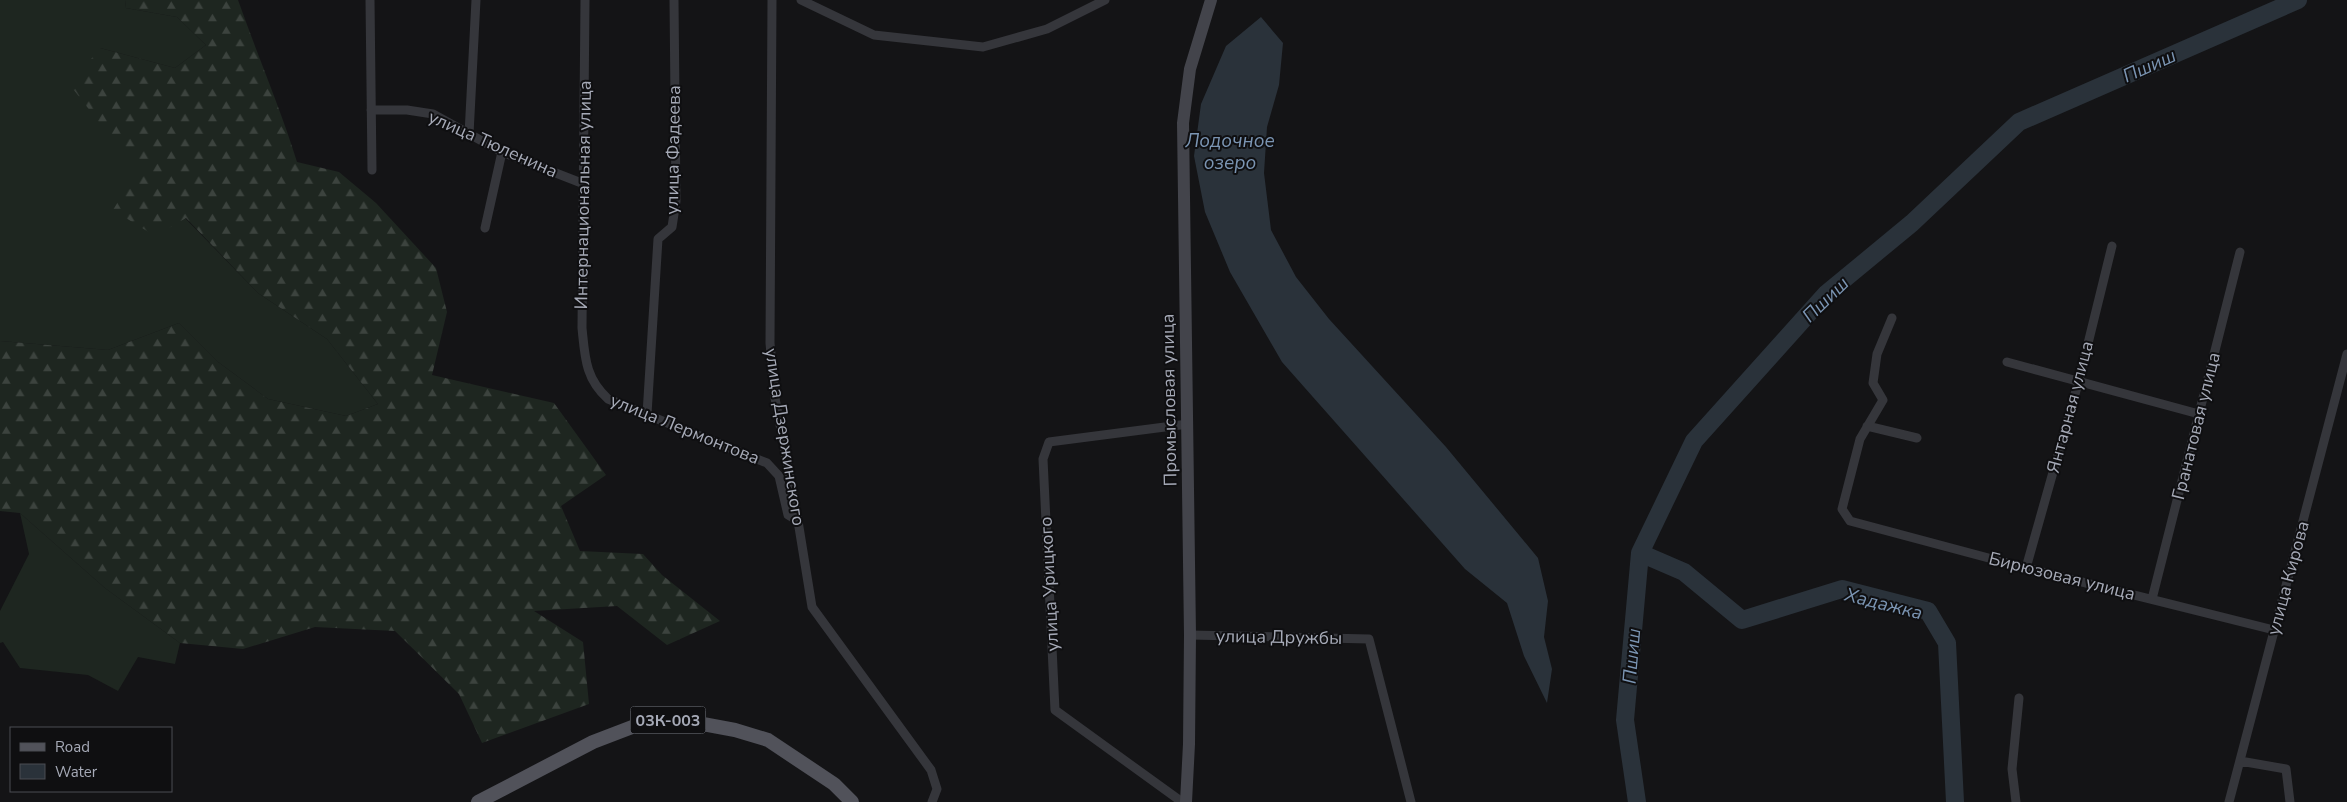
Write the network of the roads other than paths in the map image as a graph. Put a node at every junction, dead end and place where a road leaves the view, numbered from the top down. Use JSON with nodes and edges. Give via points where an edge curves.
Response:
{"nodes":[{"id":1,"x":370,"y":0,"type":"edge"},
{"id":2,"x":476,"y":0,"type":"edge"},
{"id":3,"x":585,"y":0,"type":"edge"},
{"id":4,"x":674,"y":0,"type":"edge"},
{"id":5,"x":772,"y":0,"type":"edge"},
{"id":6,"x":801,"y":0,"type":"edge"},
{"id":7,"x":1105,"y":0,"type":"edge"},
{"id":8,"x":1211,"y":0,"type":"edge"},
{"id":9,"x":371,"y":110,"type":"junction"},
{"id":10,"x":469,"y":134,"type":"junction"},
{"id":11,"x":502,"y":152,"type":"junction"},
{"id":12,"x":372,"y":170,"type":"dead end"},
{"id":13,"x":584,"y":184,"type":"junction"},
{"id":14,"x":485,"y":228,"type":"dead end"},
{"id":15,"x":2112,"y":246,"type":"dead end"},
{"id":16,"x":2240,"y":252,"type":"dead end"},
{"id":17,"x":1892,"y":318,"type":"dead end"},
{"id":18,"x":2347,"y":354,"type":"edge"},
{"id":19,"x":2007,"y":362,"type":"dead end"},
{"id":20,"x":2079,"y":380,"type":"junction"},
{"id":21,"x":596,"y":388,"type":"joint"},
{"id":22,"x":647,"y":414,"type":"junction"},
{"id":23,"x":2199,"y":414,"type":"junction"},
{"id":24,"x":1188,"y":424,"type":"junction"},
{"id":25,"x":1867,"y":426,"type":"junction"},
{"id":26,"x":1917,"y":438,"type":"dead end"},
{"id":27,"x":798,"y":521,"type":"junction"},
{"id":28,"x":2026,"y":568,"type":"junction"},
{"id":29,"x":2152,"y":599,"type":"junction"},
{"id":30,"x":2274,"y":630,"type":"junction"},
{"id":31,"x":1190,"y":635,"type":"junction"},
{"id":32,"x":2019,"y":698,"type":"dead end"},
{"id":33,"x":2240,"y":761,"type":"junction"},
{"id":34,"x":478,"y":802,"type":"edge"},
{"id":35,"x":852,"y":802,"type":"edge"},
{"id":36,"x":932,"y":802,"type":"edge"},
{"id":37,"x":1182,"y":802,"type":"edge"},
{"id":38,"x":1186,"y":802,"type":"edge"},
{"id":39,"x":1411,"y":802,"type":"edge"},
{"id":40,"x":2016,"y":802,"type":"edge"},
{"id":41,"x":2229,"y":802,"type":"edge"},
{"id":42,"x":2290,"y":802,"type":"edge"}],
"edges":[{"from":1,"to":9,"type":"street"},
{"from":2,"to":10,"type":"street"},
{"from":3,"to":13,"type":"street","name":"Интернациональная улица"},
{"from":4,"to":22,"type":"street","name":"улица Фадеева","via":[[676,201],[672,227],[658,240]]},
{"from":5,"to":27,"type":"street","name":"улица Дзержинского","via":[[770,343],[775,398]]},
{"from":6,"to":7,"type":"street","via":[[874,35],[983,47],[1047,29]]},
{"from":8,"to":24,"type":"main road","name":"Промысловая улица","via":[[1190,69],[1183,123]]},
{"from":9,"to":10,"type":"street","name":"улица Тюленина","via":[[433,114]]},
{"from":9,"to":12,"type":"street"},
{"from":10,"to":11,"type":"street","name":"улица Тюленина"},
{"from":11,"to":13,"type":"street","name":"улица Тюленина"},
{"from":11,"to":14,"type":"street"},
{"from":13,"to":21,"type":"street","name":"Интернациональная улица","via":[[582,328],[586,366]]},
{"from":15,"to":20,"type":"street","name":"Янтарная улица"},
{"from":16,"to":23,"type":"street","name":"Гранатовая улица"},
{"from":17,"to":25,"type":"street","via":[[1877,354],[1873,383],[1883,400]]},
{"from":18,"to":30,"type":"street","name":"улица Кирова"},
{"from":19,"to":20,"type":"street"},
{"from":20,"to":23,"type":"street"},
{"from":20,"to":28,"type":"street","name":"Янтарная улица"},
{"from":21,"to":22,"type":"street","name":"улица Лермонтова","via":[[608,399]]},
{"from":22,"to":27,"type":"street","name":"улица Лермонтова","via":[[767,463],[779,476],[788,515]]},
{"from":23,"to":29,"type":"street","name":"Гранатовая улица"},
{"from":24,"to":31,"type":"main road","name":"Промысловая улица"},
{"from":24,"to":37,"type":"street","name":"улица Урицкого","via":[[1049,442],[1043,459],[1055,710]]},
{"from":25,"to":26,"type":"street"},
{"from":25,"to":28,"type":"street","name":"Бирюзовая улица","via":[[1860,439],[1842,509],[1850,521]]},
{"from":27,"to":36,"type":"street","name":"улица Дзержинского","via":[[812,607],[931,770],[937,789]]},
{"from":28,"to":29,"type":"street","name":"Бирюзовая улица"},
{"from":29,"to":30,"type":"street","name":"Бирюзовая улица"},
{"from":30,"to":33,"type":"street","name":"улица Кирова"},
{"from":31,"to":38,"type":"main road","name":"Промысловая улица","via":[[1190,744]]},
{"from":31,"to":39,"type":"street","name":"улица Дружбы","via":[[1369,639]]},
{"from":32,"to":40,"type":"street","via":[[2012,769]]},
{"from":33,"to":41,"type":"street","name":"улица Кирова"},
{"from":33,"to":42,"type":"street","via":[[2286,769]]},
{"from":34,"to":35,"type":"main road","number":"03К-003","via":[[593,742],[640,724],[676,718],[768,740],[834,784]]}]}
